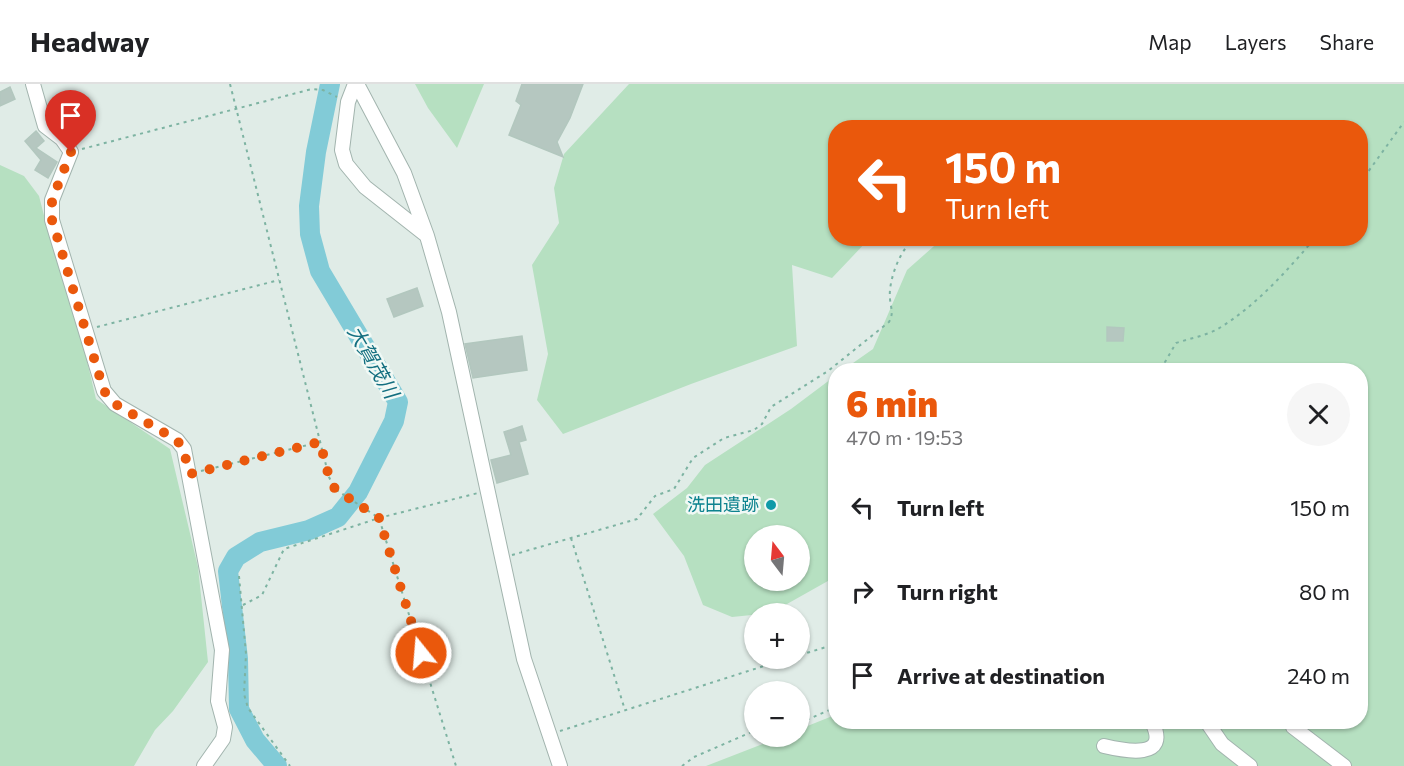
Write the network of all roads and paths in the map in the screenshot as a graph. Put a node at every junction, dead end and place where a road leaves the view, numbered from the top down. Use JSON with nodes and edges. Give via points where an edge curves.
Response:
{"nodes":[{"id":1,"x":33,"y":84,"type":"edge"},
{"id":2,"x":230,"y":84,"type":"edge"},
{"id":3,"x":356,"y":84,"type":"edge"},
{"id":4,"x":340,"y":98,"type":"dead end"},
{"id":5,"x":236,"y":109,"type":"junction"},
{"id":6,"x":1404,"y":122,"type":"edge"},
{"id":7,"x":71,"y":152,"type":"junction"},
{"id":8,"x":1368,"y":172,"type":"edge"},
{"id":9,"x":427,"y":237,"type":"junction"},
{"id":10,"x":909,"y":246,"type":"edge"},
{"id":11,"x":1308,"y":246,"type":"edge"},
{"id":12,"x":279,"y":280,"type":"junction"},
{"id":13,"x":85,"y":330,"type":"junction"},
{"id":14,"x":838,"y":363,"type":"edge"},
{"id":15,"x":1165,"y":363,"type":"edge"},
{"id":16,"x":828,"y":371,"type":"edge"},
{"id":17,"x":320,"y":442,"type":"junction"},
{"id":18,"x":190,"y":474,"type":"junction"},
{"id":19,"x":486,"y":491,"type":"junction"},
{"id":20,"x":379,"y":518,"type":"junction"},
{"id":21,"x":571,"y":538,"type":"junction"},
{"id":22,"x":501,"y":558,"type":"junction"},
{"id":23,"x":239,"y":576,"type":"dead end"},
{"id":24,"x":243,"y":605,"type":"junction"},
{"id":25,"x":828,"y":646,"type":"edge"},
{"id":26,"x":810,"y":652,"type":"edge"},
{"id":27,"x":754,"y":669,"type":"edge"},
{"id":28,"x":624,"y":710,"type":"junction"},
{"id":29,"x":828,"y":710,"type":"edge"},
{"id":30,"x":810,"y":718,"type":"edge"},
{"id":31,"x":1156,"y":729,"type":"edge"},
{"id":32,"x":1212,"y":729,"type":"edge"},
{"id":33,"x":1296,"y":729,"type":"edge"},
{"id":34,"x":549,"y":735,"type":"junction"},
{"id":35,"x":744,"y":735,"type":"edge"},
{"id":36,"x":1104,"y":746,"type":"dead end"},
{"id":37,"x":204,"y":766,"type":"edge"},
{"id":38,"x":290,"y":766,"type":"edge"},
{"id":39,"x":456,"y":766,"type":"edge"},
{"id":40,"x":560,"y":766,"type":"edge"},
{"id":41,"x":682,"y":766,"type":"edge"},
{"id":42,"x":1250,"y":766,"type":"edge"},
{"id":43,"x":1344,"y":766,"type":"edge"}],
"edges":[{"from":1,"to":7,"type":"street","via":[[45,126]]},
{"from":2,"to":5,"type":"path"},
{"from":3,"to":9,"type":"street","via":[[404,173]]},
{"from":3,"to":9,"type":"street","via":[[348,102],[343,139],[346,164],[365,187]]},
{"from":4,"to":5,"type":"path","via":[[312,89]]},
{"from":5,"to":7,"type":"path"},
{"from":5,"to":12,"type":"path"},
{"from":6,"to":8,"type":"path"},
{"from":7,"to":13,"type":"street","via":[[52,200],[52,220]]},
{"from":9,"to":19,"type":"street","via":[[449,312]]},
{"from":10,"to":14,"type":"path","via":[[896,262],[890,298],[894,312],[889,322]]},
{"from":11,"to":15,"type":"path","via":[[1285,273],[1215,331],[1176,343]]},
{"from":12,"to":13,"type":"path"},
{"from":12,"to":17,"type":"path"},
{"from":13,"to":18,"type":"street","via":[[104,391],[115,404],[177,440]]},
{"from":16,"to":21,"type":"path","via":[[771,407],[754,430],[724,438],[693,458],[675,489],[655,496],[636,519]]},
{"from":17,"to":18,"type":"path"},
{"from":17,"to":20,"type":"path","via":[[335,489]]},
{"from":18,"to":37,"type":"street","via":[[222,650],[218,701],[225,727],[223,739]]},
{"from":19,"to":20,"type":"path"},
{"from":19,"to":22,"type":"street"},
{"from":20,"to":24,"type":"path","via":[[284,549],[262,595]]},
{"from":20,"to":39,"type":"path"},
{"from":21,"to":22,"type":"path"},
{"from":21,"to":28,"type":"path"},
{"from":22,"to":34,"type":"street","via":[[524,659]]},
{"from":23,"to":24,"type":"path"},
{"from":24,"to":38,"type":"path","via":[[244,694],[248,708]]},
{"from":25,"to":26,"type":"path"},
{"from":27,"to":28,"type":"path"},
{"from":28,"to":34,"type":"path"},
{"from":29,"to":30,"type":"path"},
{"from":31,"to":36,"type":"street","via":[[1156,739],[1144,751],[1133,753]]},
{"from":32,"to":42,"type":"street","via":[[1222,744]]},
{"from":33,"to":43,"type":"street"},
{"from":34,"to":40,"type":"street"},
{"from":35,"to":41,"type":"path"}]}
